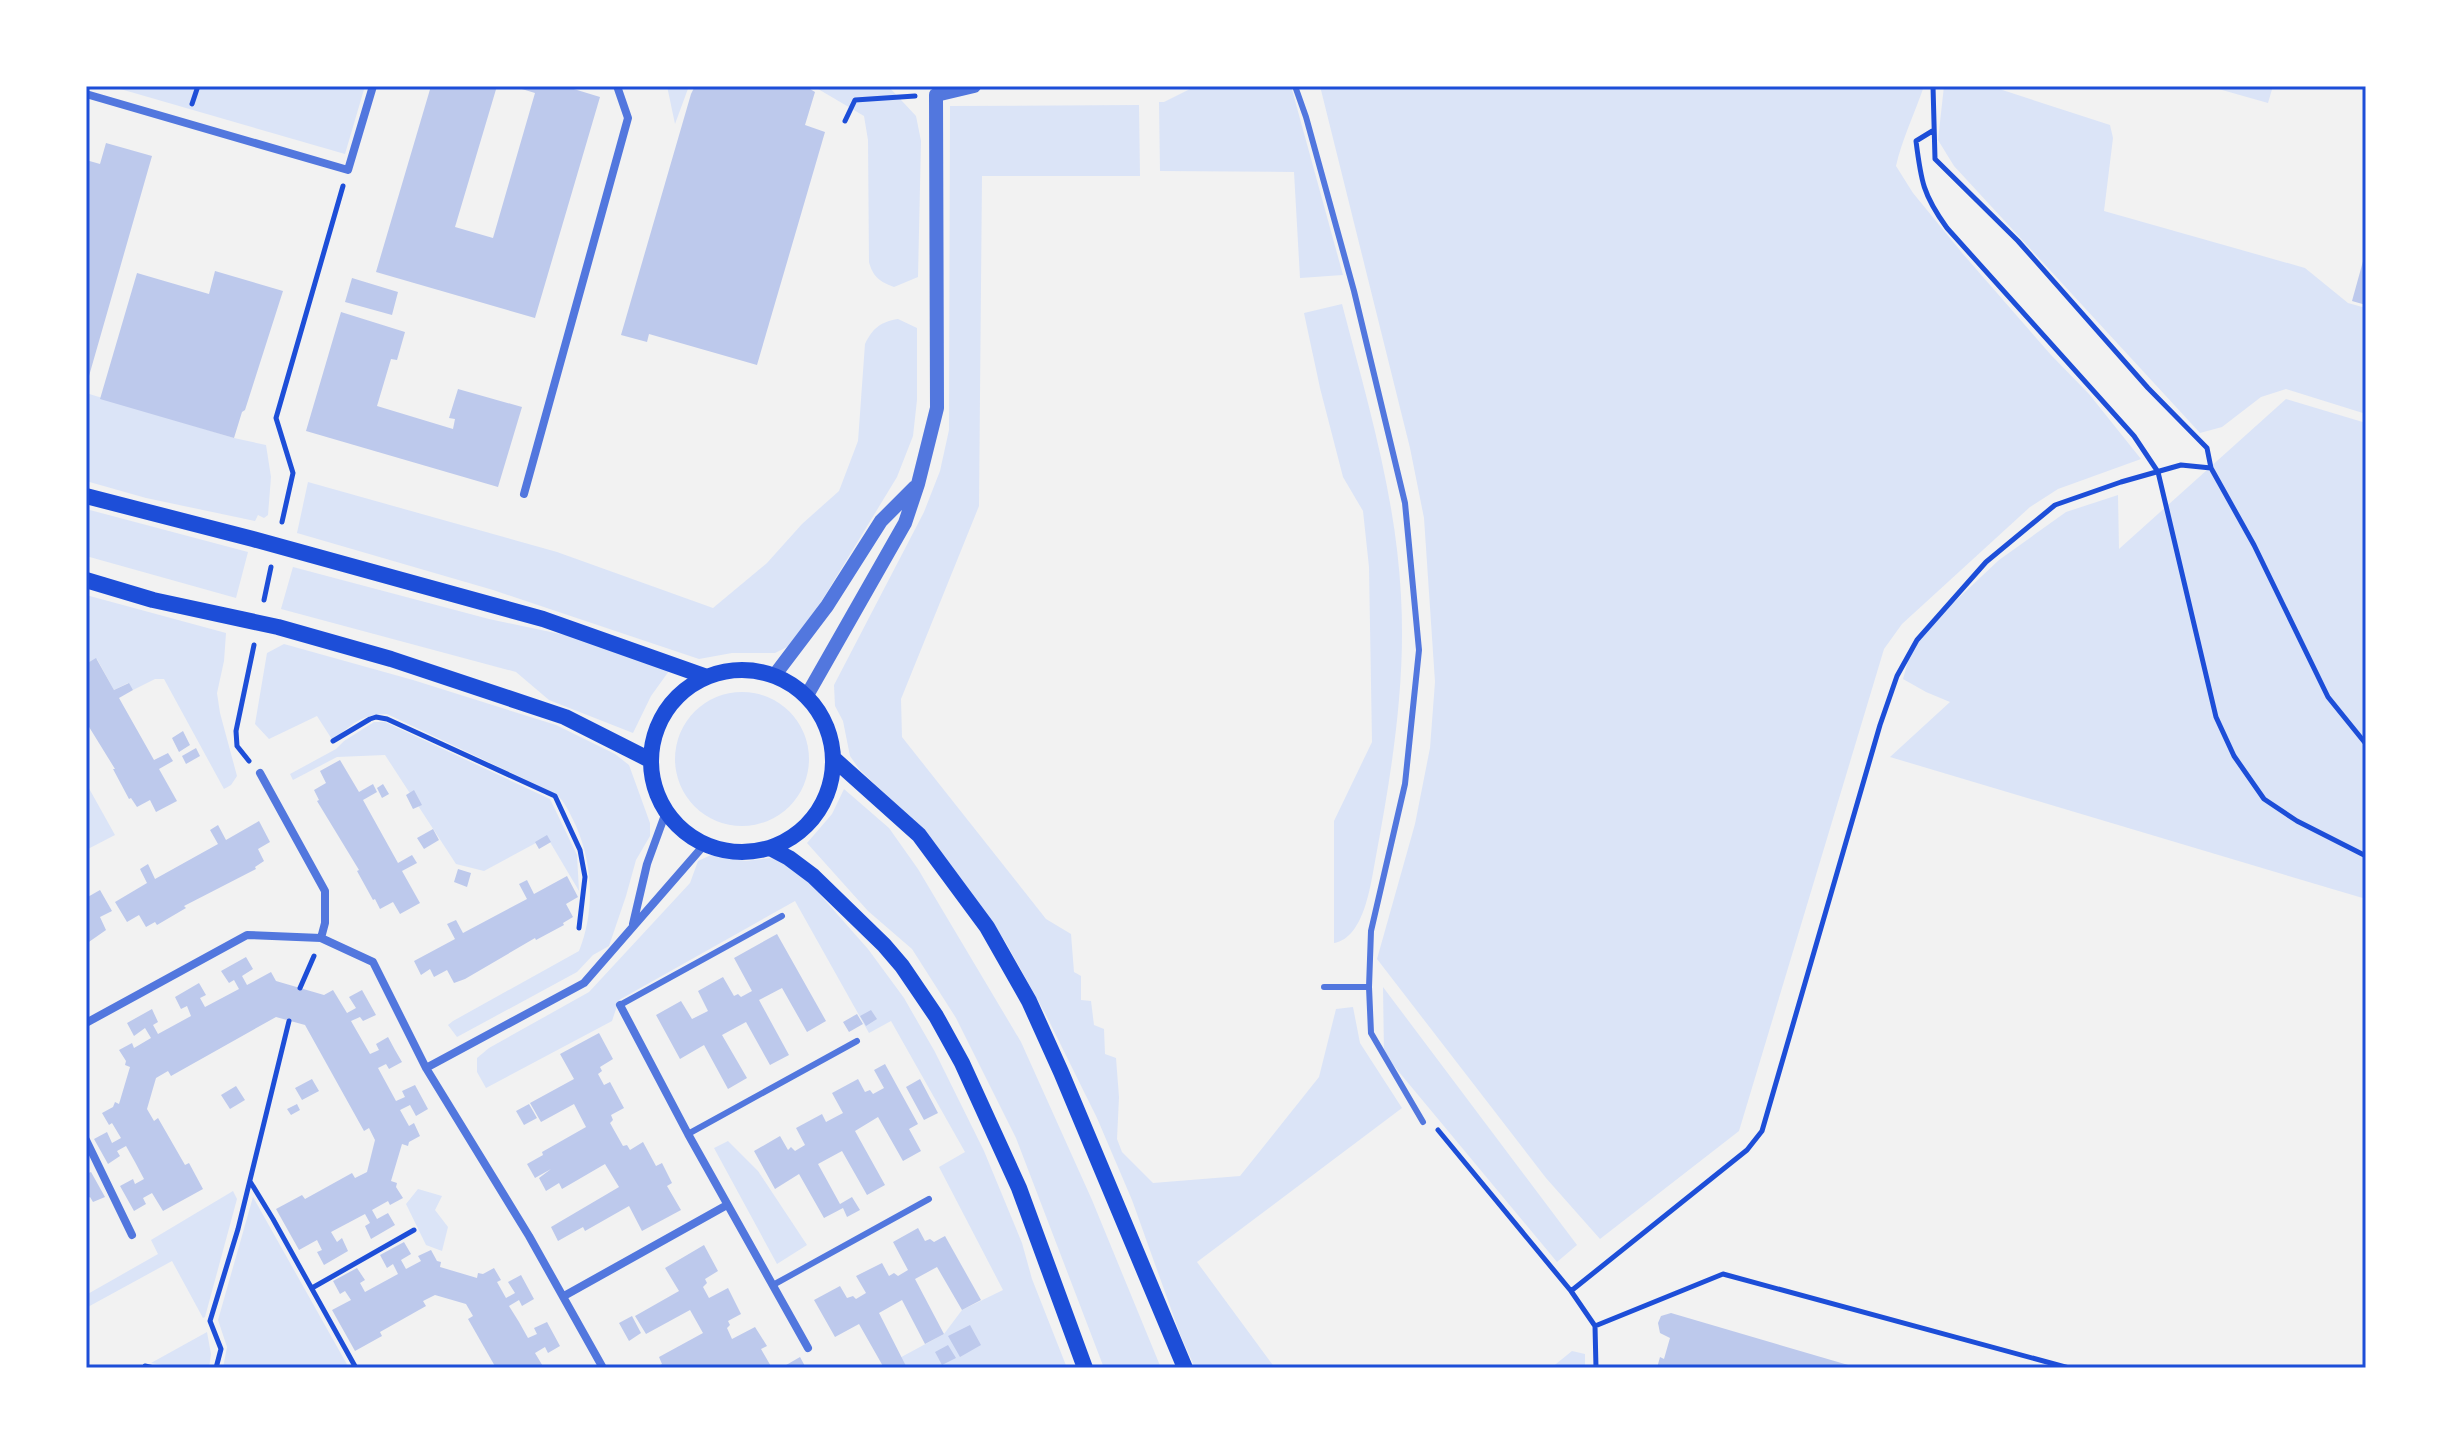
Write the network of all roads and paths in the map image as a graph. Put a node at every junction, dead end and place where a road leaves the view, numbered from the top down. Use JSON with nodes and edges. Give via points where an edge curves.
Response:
{"nodes":[{"id":1,"x":373,"y":86,"type":"edge"},
{"id":2,"x":617,"y":86,"type":"edge"},
{"id":3,"x":974,"y":86,"type":"edge"},
{"id":4,"x":1295,"y":86,"type":"edge"},
{"id":5,"x":1933,"y":86,"type":"edge"},
{"id":6,"x":931,"y":90,"type":"edge"},
{"id":7,"x":86,"y":94,"type":"edge"},
{"id":8,"x":845,"y":121,"type":"dead end"},
{"id":9,"x":1934,"y":130,"type":"junction"},
{"id":10,"x":348,"y":170,"type":"junction"},
{"id":11,"x":2211,"y":468,"type":"junction"},
{"id":12,"x":2158,"y":472,"type":"junction"},
{"id":13,"x":293,"y":473,"type":"dead end"},
{"id":14,"x":918,"y":484,"type":"junction"},
{"id":15,"x":524,"y":494,"type":"dead end"},
{"id":16,"x":86,"y":496,"type":"edge"},
{"id":17,"x":86,"y":580,"type":"edge"},
{"id":18,"x":774,"y":676,"type":"junction"},
{"id":19,"x":707,"y":677,"type":"junction"},
{"id":20,"x":806,"y":697,"type":"junction"},
{"id":21,"x":240,"y":710,"type":"dead end"},
{"id":22,"x":333,"y":741,"type":"dead end"},
{"id":23,"x":2366,"y":744,"type":"edge"},
{"id":24,"x":833,"y":758,"type":"junction"},
{"id":25,"x":650,"y":760,"type":"junction"},
{"id":26,"x":260,"y":773,"type":"joint"},
{"id":27,"x":666,"y":812,"type":"junction"},
{"id":28,"x":705,"y":844,"type":"junction"},
{"id":29,"x":770,"y":848,"type":"junction"},
{"id":30,"x":2366,"y":856,"type":"edge"},
{"id":31,"x":782,"y":916,"type":"dead end"},
{"id":32,"x":633,"y":925,"type":"junction"},
{"id":33,"x":579,"y":928,"type":"dead end"},
{"id":34,"x":321,"y":938,"type":"junction"},
{"id":35,"x":1324,"y":987,"type":"dead end"},
{"id":36,"x":1369,"y":987,"type":"junction"},
{"id":37,"x":300,"y":988,"type":"dead end"},
{"id":38,"x":620,"y":1005,"type":"joint"},
{"id":39,"x":289,"y":1021,"type":"dead end"},
{"id":40,"x":86,"y":1023,"type":"edge"},
{"id":41,"x":857,"y":1041,"type":"dead end"},
{"id":42,"x":426,"y":1068,"type":"junction"},
{"id":43,"x":1423,"y":1122,"type":"joint"},
{"id":44,"x":688,"y":1134,"type":"junction"},
{"id":45,"x":86,"y":1140,"type":"edge"},
{"id":46,"x":250,"y":1182,"type":"junction"},
{"id":47,"x":929,"y":1199,"type":"dead end"},
{"id":48,"x":727,"y":1205,"type":"junction"},
{"id":49,"x":414,"y":1230,"type":"dead end"},
{"id":50,"x":132,"y":1235,"type":"dead end"},
{"id":51,"x":773,"y":1285,"type":"junction"},
{"id":52,"x":312,"y":1288,"type":"junction"},
{"id":53,"x":1571,"y":1291,"type":"junction"},
{"id":54,"x":564,"y":1296,"type":"junction"},
{"id":55,"x":1595,"y":1326,"type":"junction"},
{"id":56,"x":808,"y":1348,"type":"dead end"},
{"id":57,"x":145,"y":1366,"type":"dead end"},
{"id":58,"x":154,"y":1368,"type":"edge"},
{"id":59,"x":216,"y":1368,"type":"edge"},
{"id":60,"x":356,"y":1368,"type":"edge"},
{"id":61,"x":603,"y":1368,"type":"edge"},
{"id":62,"x":1085,"y":1368,"type":"edge"},
{"id":63,"x":1185,"y":1368,"type":"edge"},
{"id":64,"x":1596,"y":1368,"type":"edge"},
{"id":65,"x":2069,"y":1368,"type":"edge"}],
"edges":[{"from":1,"to":10,"type":"street"},
{"from":2,"to":15,"type":"street","via":[[628,118]]},
{"from":3,"to":6,"type":"street"},
{"from":4,"to":36,"type":"lane","via":[[1354,291],[1405,503],[1419,650],[1405,784],[1371,931]]},
{"from":5,"to":9,"type":"path"},
{"from":6,"to":8,"type":"path","via":[[855,100]]},
{"from":6,"to":14,"type":"street","via":[[937,408]]},
{"from":7,"to":10,"type":"street"},
{"from":9,"to":11,"type":"path","via":[[1935,159],[2018,241],[2207,448]]},
{"from":9,"to":12,"type":"path","via":[[1916,141],[1921,183],[1930,205],[2134,436]]},
{"from":10,"to":13,"type":"path","via":[[276,418]]},
{"from":11,"to":12,"type":"path","via":[[2181,465]]},
{"from":11,"to":23,"type":"path","via":[[2328,697]]},
{"from":12,"to":30,"type":"path","via":[[2216,717],[2234,756],[2264,799]]},
{"from":12,"to":53,"type":"path","via":[[2055,505],[1986,562],[1917,640],[1880,725],[1762,1131],[1747,1150]]},
{"from":14,"to":18,"type":"street","via":[[881,521]]},
{"from":14,"to":20,"type":"street","via":[[905,523]]},
{"from":16,"to":19,"type":"main road","via":[[543,619]]},
{"from":17,"to":25,"type":"main road","via":[[391,659],[565,717]]},
{"from":18,"to":19,"type":"main road","via":[[734,670]]},
{"from":18,"to":20,"type":"main road"},
{"from":19,"to":25,"type":"main road","via":[[666,710]]},
{"from":20,"to":24,"type":"main road","via":[[825,725]]},
{"from":21,"to":26,"type":"path","via":[[237,746]]},
{"from":22,"to":33,"type":"path","via":[[370,719],[387,719],[555,796],[580,850],[585,877]]},
{"from":24,"to":29,"type":"main road","via":[[832,778],[817,814],[788,840]]},
{"from":24,"to":63,"type":"main road","via":[[919,835],[987,927],[1061,1072]]},
{"from":25,"to":27,"type":"main road","via":[[654,787]]},
{"from":26,"to":34,"type":"street","via":[[325,891]]},
{"from":27,"to":28,"type":"main road"},
{"from":27,"to":32,"type":"street"},
{"from":28,"to":29,"type":"main road","via":[[737,852]]},
{"from":28,"to":32,"type":"street"},
{"from":29,"to":62,"type":"main road","via":[[813,876],[884,945],[936,1016],[1019,1188]]},
{"from":31,"to":38,"type":"lane"},
{"from":32,"to":42,"type":"street","via":[[584,983]]},
{"from":34,"to":37,"type":"path"},
{"from":34,"to":40,"type":"street","via":[[247,935]]},
{"from":34,"to":42,"type":"street","via":[[373,962]]},
{"from":35,"to":36,"type":"lane"},
{"from":36,"to":43,"type":"lane","via":[[1371,1033]]},
{"from":38,"to":44,"type":"street"},
{"from":39,"to":46,"type":"path"},
{"from":41,"to":44,"type":"lane"},
{"from":42,"to":54,"type":"street"},
{"from":43,"to":53,"type":"path","via":[[1436,1128]]},
{"from":44,"to":48,"type":"street"},
{"from":45,"to":50,"type":"street"},
{"from":46,"to":52,"type":"path"},
{"from":46,"to":59,"type":"path","via":[[210,1321],[221,1349]]},
{"from":47,"to":51,"type":"lane"},
{"from":48,"to":51,"type":"street"},
{"from":48,"to":54,"type":"street"},
{"from":49,"to":52,"type":"path"},
{"from":51,"to":56,"type":"street"},
{"from":52,"to":60,"type":"path"},
{"from":53,"to":55,"type":"path"},
{"from":54,"to":61,"type":"street"},
{"from":55,"to":64,"type":"path"},
{"from":55,"to":65,"type":"path","via":[[1723,1274]]},
{"from":57,"to":58,"type":"path"}]}
